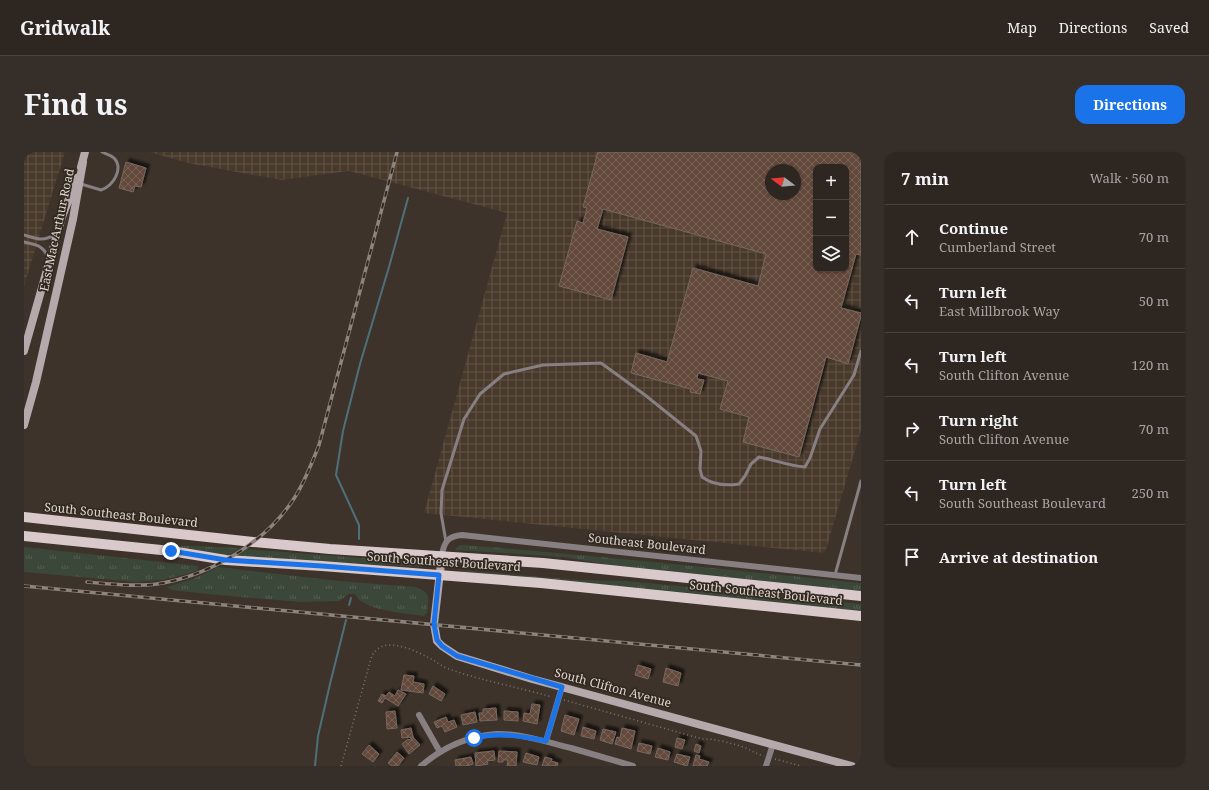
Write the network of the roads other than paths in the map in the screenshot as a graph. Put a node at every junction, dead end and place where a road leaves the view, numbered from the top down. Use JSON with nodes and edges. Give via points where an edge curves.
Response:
{"nodes":[{"id":1,"x":85,"y":152,"type":"edge"},
{"id":2,"x":102,"y":152,"type":"edge"},
{"id":3,"x":83,"y":162,"type":"junction"},
{"id":4,"x":79,"y":184,"type":"junction"},
{"id":5,"x":57,"y":234,"type":"junction"},
{"id":6,"x":24,"y":235,"type":"edge"},
{"id":7,"x":24,"y":242,"type":"edge"},
{"id":8,"x":49,"y":262,"type":"junction"},
{"id":9,"x":24,"y":351,"type":"edge"},
{"id":10,"x":861,"y":351,"type":"edge"},
{"id":11,"x":24,"y":425,"type":"edge"},
{"id":12,"x":861,"y":481,"type":"edge"},
{"id":13,"x":24,"y":513,"type":"edge"},
{"id":14,"x":24,"y":517,"type":"edge"},
{"id":15,"x":48,"y":520,"type":"junction"},
{"id":16,"x":24,"y":536,"type":"edge"},
{"id":17,"x":446,"y":542,"type":"junction"},
{"id":18,"x":442,"y":555,"type":"junction"},
{"id":19,"x":439,"y":575,"type":"junction"},
{"id":20,"x":835,"y":575,"type":"junction"},
{"id":21,"x":861,"y":578,"type":"edge"},
{"id":22,"x":861,"y":596,"type":"edge"},
{"id":23,"x":861,"y":616,"type":"edge"},
{"id":24,"x":562,"y":687,"type":"junction"},
{"id":25,"x":419,"y":715,"type":"dead end"},
{"id":26,"x":546,"y":741,"type":"junction"},
{"id":27,"x":773,"y":744,"type":"junction"},
{"id":28,"x":440,"y":752,"type":"junction"},
{"id":29,"x":421,"y":766,"type":"edge"},
{"id":30,"x":633,"y":766,"type":"edge"},
{"id":31,"x":766,"y":766,"type":"edge"},
{"id":32,"x":852,"y":766,"type":"edge"}],
"edges":[{"from":1,"to":3,"type":"street"},
{"from":2,"to":4,"type":"lane","via":[[114,158],[117,165],[114,181],[102,190]]},
{"from":3,"to":4,"type":"street","name":"East Mac Arthur Road"},
{"from":3,"to":5,"type":"street","name":"East Mac Arthur Road"},
{"from":4,"to":11,"type":"street","name":"East Mac Arthur Road","via":[[36,382]]},
{"from":5,"to":6,"type":"lane","via":[[41,240]]},
{"from":5,"to":8,"type":"street","name":"East Mac Arthur Road"},
{"from":7,"to":8,"type":"lane","via":[[44,249]]},
{"from":8,"to":9,"type":"street","name":"East Mac Arthur Road"},
{"from":10,"to":17,"type":"lane","via":[[854,375],[820,429],[805,467],[759,457],[751,464],[739,484],[728,486],[709,482],[702,477],[701,451],[696,436],[601,363],[543,365],[504,374],[480,394],[464,419],[442,490],[440,513]]},
{"from":12,"to":20,"type":"lane"},
{"from":13,"to":15,"type":"main road"},
{"from":14,"to":15,"type":"main road","name":"South Southeast Boulevard"},
{"from":15,"to":18,"type":"main road","name":"South Southeast Boulevard","via":[[330,549]]},
{"from":16,"to":19,"type":"main road","name":"South Southeast Boulevard","via":[[171,551],[226,560]]},
{"from":17,"to":18,"type":"street"},
{"from":17,"to":20,"type":"street","name":"Southeast Boulevard","via":[[462,535]]},
{"from":18,"to":19,"type":"street","name":"South Clifton Avenue"},
{"from":18,"to":22,"type":"main road","name":"South Southeast Boulevard"},
{"from":19,"to":23,"type":"main road","name":"South Southeast Boulevard"},
{"from":19,"to":24,"type":"street","name":"South Clifton Avenue","via":[[434,624],[437,640],[442,646],[462,658]]},
{"from":20,"to":21,"type":"street","name":"Southeast Boulevard"},
{"from":24,"to":26,"type":"street"},
{"from":24,"to":27,"type":"street","name":"South Clifton Avenue"},
{"from":25,"to":28,"type":"street"},
{"from":26,"to":28,"type":"street","via":[[498,734],[464,740]]},
{"from":26,"to":30,"type":"street"},
{"from":27,"to":31,"type":"street"},
{"from":27,"to":32,"type":"street","name":"South Clifton Avenue"},
{"from":28,"to":29,"type":"street"}]}
